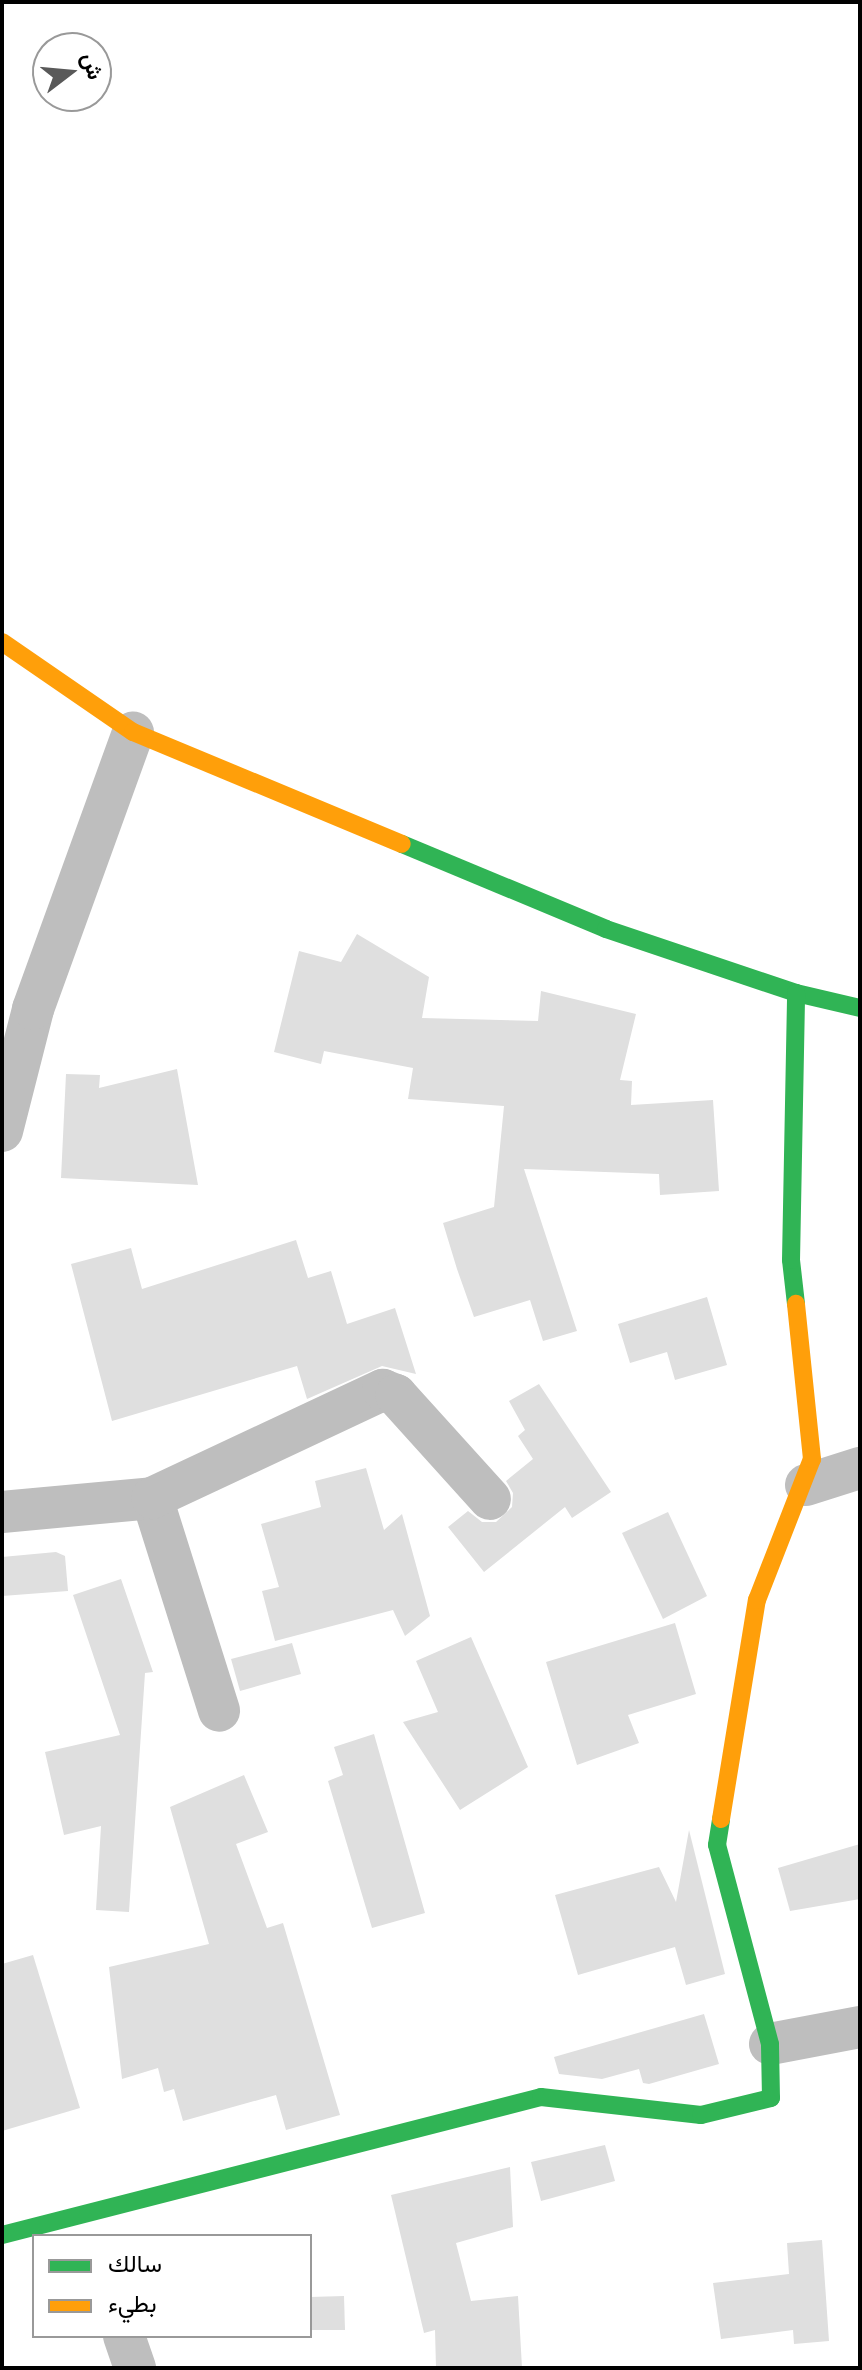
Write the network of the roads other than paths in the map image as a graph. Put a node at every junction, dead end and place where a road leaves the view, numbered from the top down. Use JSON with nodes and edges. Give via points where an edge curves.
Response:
{"nodes":[{"id":1,"x":2,"y":642,"type":"edge"},
{"id":2,"x":133,"y":732,"type":"junction"},
{"id":3,"x":796,"y":993,"type":"junction"},
{"id":4,"x":860,"y":1008,"type":"edge"},
{"id":5,"x":2,"y":1131,"type":"edge"},
{"id":6,"x":860,"y":1468,"type":"edge"},
{"id":7,"x":806,"y":1485,"type":"junction"},
{"id":8,"x":152,"y":1498,"type":"junction"},
{"id":9,"x":490,"y":1499,"type":"dead end"},
{"id":10,"x":2,"y":1512,"type":"edge"},
{"id":11,"x":219,"y":1711,"type":"dead end"},
{"id":12,"x":860,"y":2027,"type":"edge"},
{"id":13,"x":770,"y":2044,"type":"junction"},
{"id":14,"x":89,"y":2226,"type":"edge"},
{"id":15,"x":2,"y":2235,"type":"edge"},
{"id":16,"x":125,"y":2338,"type":"edge"},
{"id":17,"x":135,"y":2368,"type":"edge"}],
"edges":[{"from":1,"to":2,"type":"street"},
{"from":2,"to":3,"type":"street","via":[[606,929]]},
{"from":2,"to":5,"type":"street","via":[[33,1009]]},
{"from":3,"to":4,"type":"street"},
{"from":3,"to":7,"type":"street","via":[[791,1260],[812,1438]]},
{"from":6,"to":7,"type":"street"},
{"from":7,"to":13,"type":"street","via":[[774,1548],[757,1600],[717,1845]]},
{"from":8,"to":9,"type":"street","via":[[383,1390],[396,1395]]},
{"from":8,"to":10,"type":"street"},
{"from":8,"to":11,"type":"street"},
{"from":12,"to":13,"type":"street"},
{"from":13,"to":14,"type":"street","via":[[772,2089],[767,2102],[701,2115],[541,2097]]},
{"from":14,"to":15,"type":"street"},
{"from":16,"to":17,"type":"street"}]}
